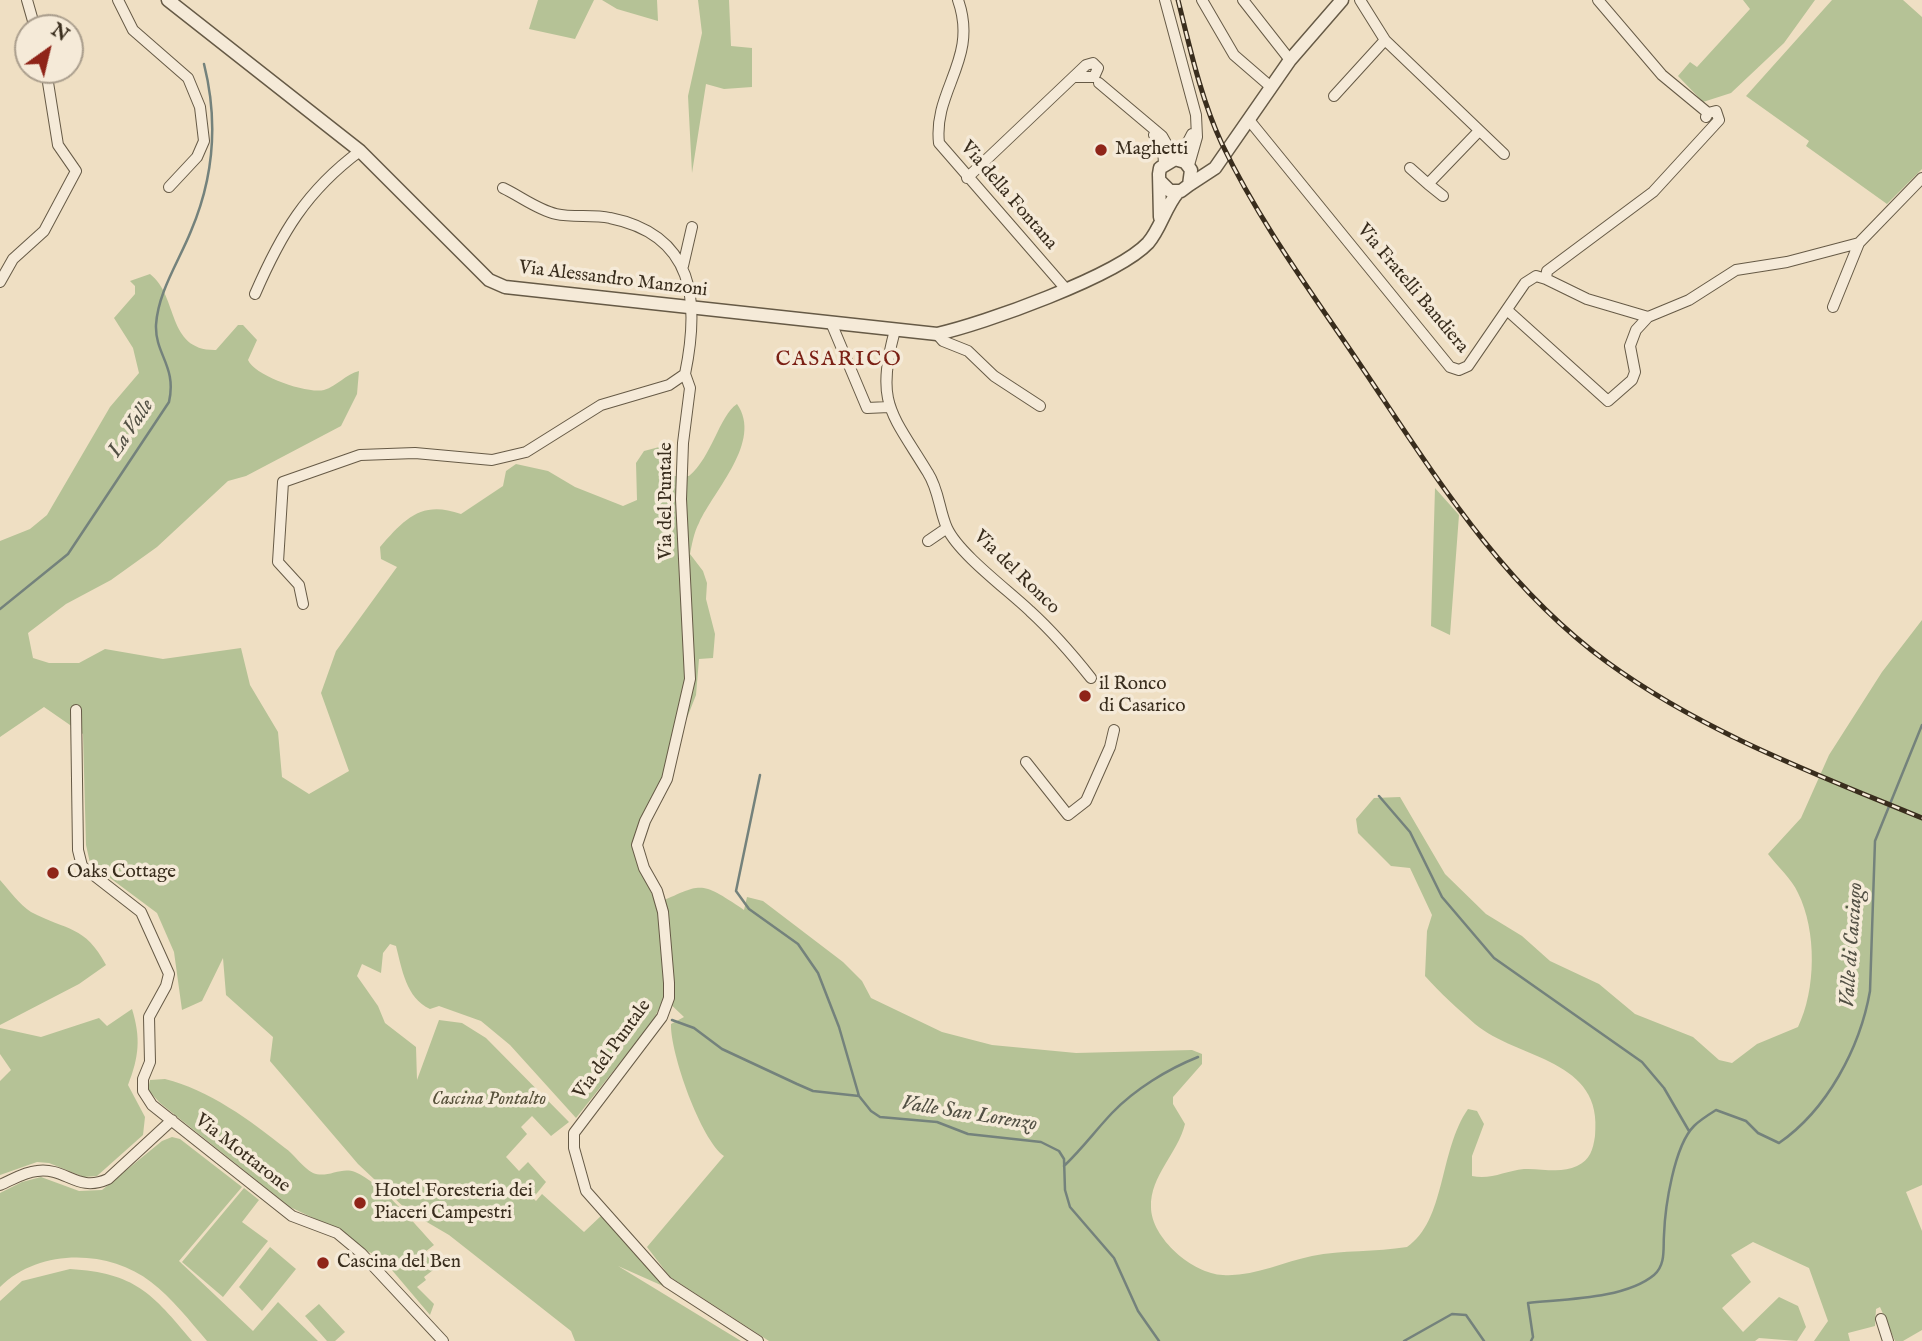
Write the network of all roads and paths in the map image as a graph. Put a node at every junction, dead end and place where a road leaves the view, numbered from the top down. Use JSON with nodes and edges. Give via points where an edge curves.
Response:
{"nodes":[{"id":1,"x":118,"y":0,"type":"edge"},
{"id":2,"x":168,"y":0,"type":"edge"},
{"id":3,"x":958,"y":0,"type":"edge"},
{"id":4,"x":1165,"y":0,"type":"edge"},
{"id":5,"x":1202,"y":0,"type":"edge"},
{"id":6,"x":1243,"y":0,"type":"edge"},
{"id":7,"x":1360,"y":0,"type":"edge"},
{"id":8,"x":1602,"y":1,"type":"edge"},
{"id":9,"x":1337,"y":2,"type":"edge"},
{"id":10,"x":1384,"y":40,"type":"junction"},
{"id":11,"x":1290,"y":60,"type":"junction"},
{"id":12,"x":1074,"y":77,"type":"dead end"},
{"id":13,"x":1098,"y":83,"type":"dead end"},
{"id":14,"x":48,"y":84,"type":"edge"},
{"id":15,"x":1271,"y":87,"type":"junction"},
{"id":16,"x":1334,"y":96,"type":"dead end"},
{"id":17,"x":1249,"y":120,"type":"junction"},
{"id":18,"x":1478,"y":132,"type":"junction"},
{"id":19,"x":360,"y":151,"type":"junction"},
{"id":20,"x":1504,"y":155,"type":"dead end"},
{"id":21,"x":1223,"y":158,"type":"junction"},
{"id":22,"x":1179,"y":163,"type":"junction"},
{"id":23,"x":1410,"y":168,"type":"dead end"},
{"id":24,"x":967,"y":178,"type":"junction"},
{"id":25,"x":1922,"y":178,"type":"edge"},
{"id":26,"x":1160,"y":181,"type":"junction"},
{"id":27,"x":1428,"y":184,"type":"junction"},
{"id":28,"x":169,"y":187,"type":"dead end"},
{"id":29,"x":503,"y":188,"type":"dead end"},
{"id":30,"x":1184,"y":188,"type":"junction"},
{"id":31,"x":1443,"y":197,"type":"dead end"},
{"id":32,"x":1160,"y":220,"type":"junction"},
{"id":33,"x":692,"y":227,"type":"dead end"},
{"id":34,"x":1859,"y":243,"type":"junction"},
{"id":35,"x":683,"y":266,"type":"junction"},
{"id":36,"x":1546,"y":274,"type":"junction"},
{"id":37,"x":0,"y":282,"type":"edge"},
{"id":38,"x":1065,"y":288,"type":"junction"},
{"id":39,"x":255,"y":294,"type":"dead end"},
{"id":40,"x":1833,"y":307,"type":"dead end"},
{"id":41,"x":693,"y":309,"type":"junction"},
{"id":42,"x":1507,"y":310,"type":"junction"},
{"id":43,"x":1648,"y":317,"type":"junction"},
{"id":44,"x":832,"y":324,"type":"junction"},
{"id":45,"x":895,"y":330,"type":"junction"},
{"id":46,"x":937,"y":334,"type":"junction"},
{"id":47,"x":685,"y":374,"type":"junction"},
{"id":48,"x":1040,"y":406,"type":"dead end"},
{"id":49,"x":889,"y":407,"type":"junction"},
{"id":50,"x":947,"y":528,"type":"junction"},
{"id":51,"x":928,"y":541,"type":"dead end"},
{"id":52,"x":303,"y":604,"type":"dead end"},
{"id":53,"x":1091,"y":678,"type":"dead end"},
{"id":54,"x":76,"y":710,"type":"dead end"},
{"id":55,"x":1114,"y":730,"type":"dead end"},
{"id":56,"x":1026,"y":762,"type":"dead end"},
{"id":57,"x":172,"y":1120,"type":"junction"},
{"id":58,"x":0,"y":1185,"type":"edge"},
{"id":59,"x":1881,"y":1320,"type":"dead end"},
{"id":60,"x":443,"y":1341,"type":"edge"},
{"id":61,"x":758,"y":1341,"type":"edge"},
{"id":62,"x":1888,"y":1341,"type":"edge"}],
"edges":[{"from":1,"to":28,"type":"street","via":[[133,30],[188,78],[200,107],[204,141],[197,157]]},
{"from":2,"to":19,"type":"street","name":"Via Alessandro Manzoni"},
{"from":3,"to":24,"type":"street","name":"Via della Fontana","via":[[963,14],[961,61],[937,128],[939,144]]},
{"from":4,"to":22,"type":"street","via":[[1196,128]]},
{"from":5,"to":15,"type":"street","via":[[1234,55]]},
{"from":6,"to":11,"type":"street"},
{"from":7,"to":10,"type":"street"},
{"from":8,"to":36,"type":"street","via":[[1662,75],[1708,113],[1719,113],[1719,120],[1653,192]]},
{"from":9,"to":11,"type":"street"},
{"from":10,"to":16,"type":"street"},
{"from":10,"to":18,"type":"street"},
{"from":11,"to":15,"type":"street"},
{"from":12,"to":24,"type":"street"},
{"from":13,"to":22,"type":"street","via":[[1165,140]]},
{"from":14,"to":37,"type":"street","via":[[58,145],[76,171],[44,231],[13,259]]},
{"from":15,"to":17,"type":"street"},
{"from":17,"to":21,"type":"street"},
{"from":17,"to":42,"type":"street","name":"Via Fratelli Bandiera","via":[[1450,367],[1468,366]]},
{"from":18,"to":20,"type":"street"},
{"from":18,"to":27,"type":"street"},
{"from":19,"to":39,"type":"street","via":[[298,209]]},
{"from":19,"to":41,"type":"street","name":"Via Alessandro Manzoni","via":[[489,280],[505,287]]},
{"from":21,"to":22,"type":"street"},
{"from":21,"to":30,"type":"street","via":[[1212,172]]},
{"from":22,"to":26,"type":"street","via":[[1159,174]]},
{"from":22,"to":30,"type":"street","via":[[1192,175]]},
{"from":23,"to":27,"type":"street"},
{"from":24,"to":38,"type":"street","name":"Via della Fontana"},
{"from":25,"to":34,"type":"street"},
{"from":26,"to":30,"type":"street","via":[[1166,189]]},
{"from":26,"to":32,"type":"street"},
{"from":27,"to":31,"type":"street"},
{"from":29,"to":35,"type":"street","via":[[558,215],[609,218],[638,226],[665,241]]},
{"from":30,"to":32,"type":"street","name":"Via Alessandro Manzoni"},
{"from":32,"to":38,"type":"street","name":"Via Alessandro Manzoni","via":[[1140,249],[1107,272]]},
{"from":33,"to":35,"type":"street"},
{"from":34,"to":40,"type":"street"},
{"from":34,"to":43,"type":"street","via":[[1736,270],[1689,300]]},
{"from":35,"to":41,"type":"street"},
{"from":36,"to":42,"type":"street","name":"Via Fratelli Bandiera","via":[[1531,278]]},
{"from":36,"to":43,"type":"street","via":[[1587,299]]},
{"from":38,"to":46,"type":"street","name":"Via Alessandro Manzoni","via":[[979,323]]},
{"from":41,"to":44,"type":"street","name":"Via Alessandro Manzoni"},
{"from":41,"to":47,"type":"street","name":"Via del Puntale"},
{"from":42,"to":43,"type":"street","via":[[1608,401],[1632,380],[1630,346]]},
{"from":44,"to":45,"type":"street","name":"Via Alessandro Manzoni"},
{"from":44,"to":49,"type":"street","via":[[867,408]]},
{"from":45,"to":46,"type":"street","name":"Via Alessandro Manzoni"},
{"from":45,"to":49,"type":"street","name":"Via del Ronco","via":[[886,362]]},
{"from":46,"to":48,"type":"street","via":[[968,351],[994,376]]},
{"from":47,"to":52,"type":"street","via":[[669,385],[601,405],[526,452],[492,460],[415,453],[360,455],[283,482],[278,562],[299,585]]},
{"from":47,"to":61,"type":"street","name":"Via del Puntale","via":[[690,388],[681,499],[691,679],[667,779],[637,845],[663,912],[669,998],[662,1017],[574,1133],[574,1147],[586,1191],[667,1282]]},
{"from":49,"to":50,"type":"street","name":"Via del Ronco","via":[[938,491]]},
{"from":50,"to":51,"type":"street"},
{"from":50,"to":53,"type":"street","name":"Via del Ronco","via":[[1058,636]]},
{"from":54,"to":57,"type":"street","via":[[80,860],[87,871],[141,912],[169,974],[149,1017],[150,1062],[143,1091],[152,1105]]},
{"from":55,"to":56,"type":"street","via":[[1086,801],[1068,815]]},
{"from":57,"to":58,"type":"street","name":"Via Mottarone","via":[[108,1179],[96,1184],[39,1170]]},
{"from":57,"to":60,"type":"street","name":"Via Mottarone","via":[[292,1216],[337,1233]]},
{"from":59,"to":62,"type":"street"}]}
